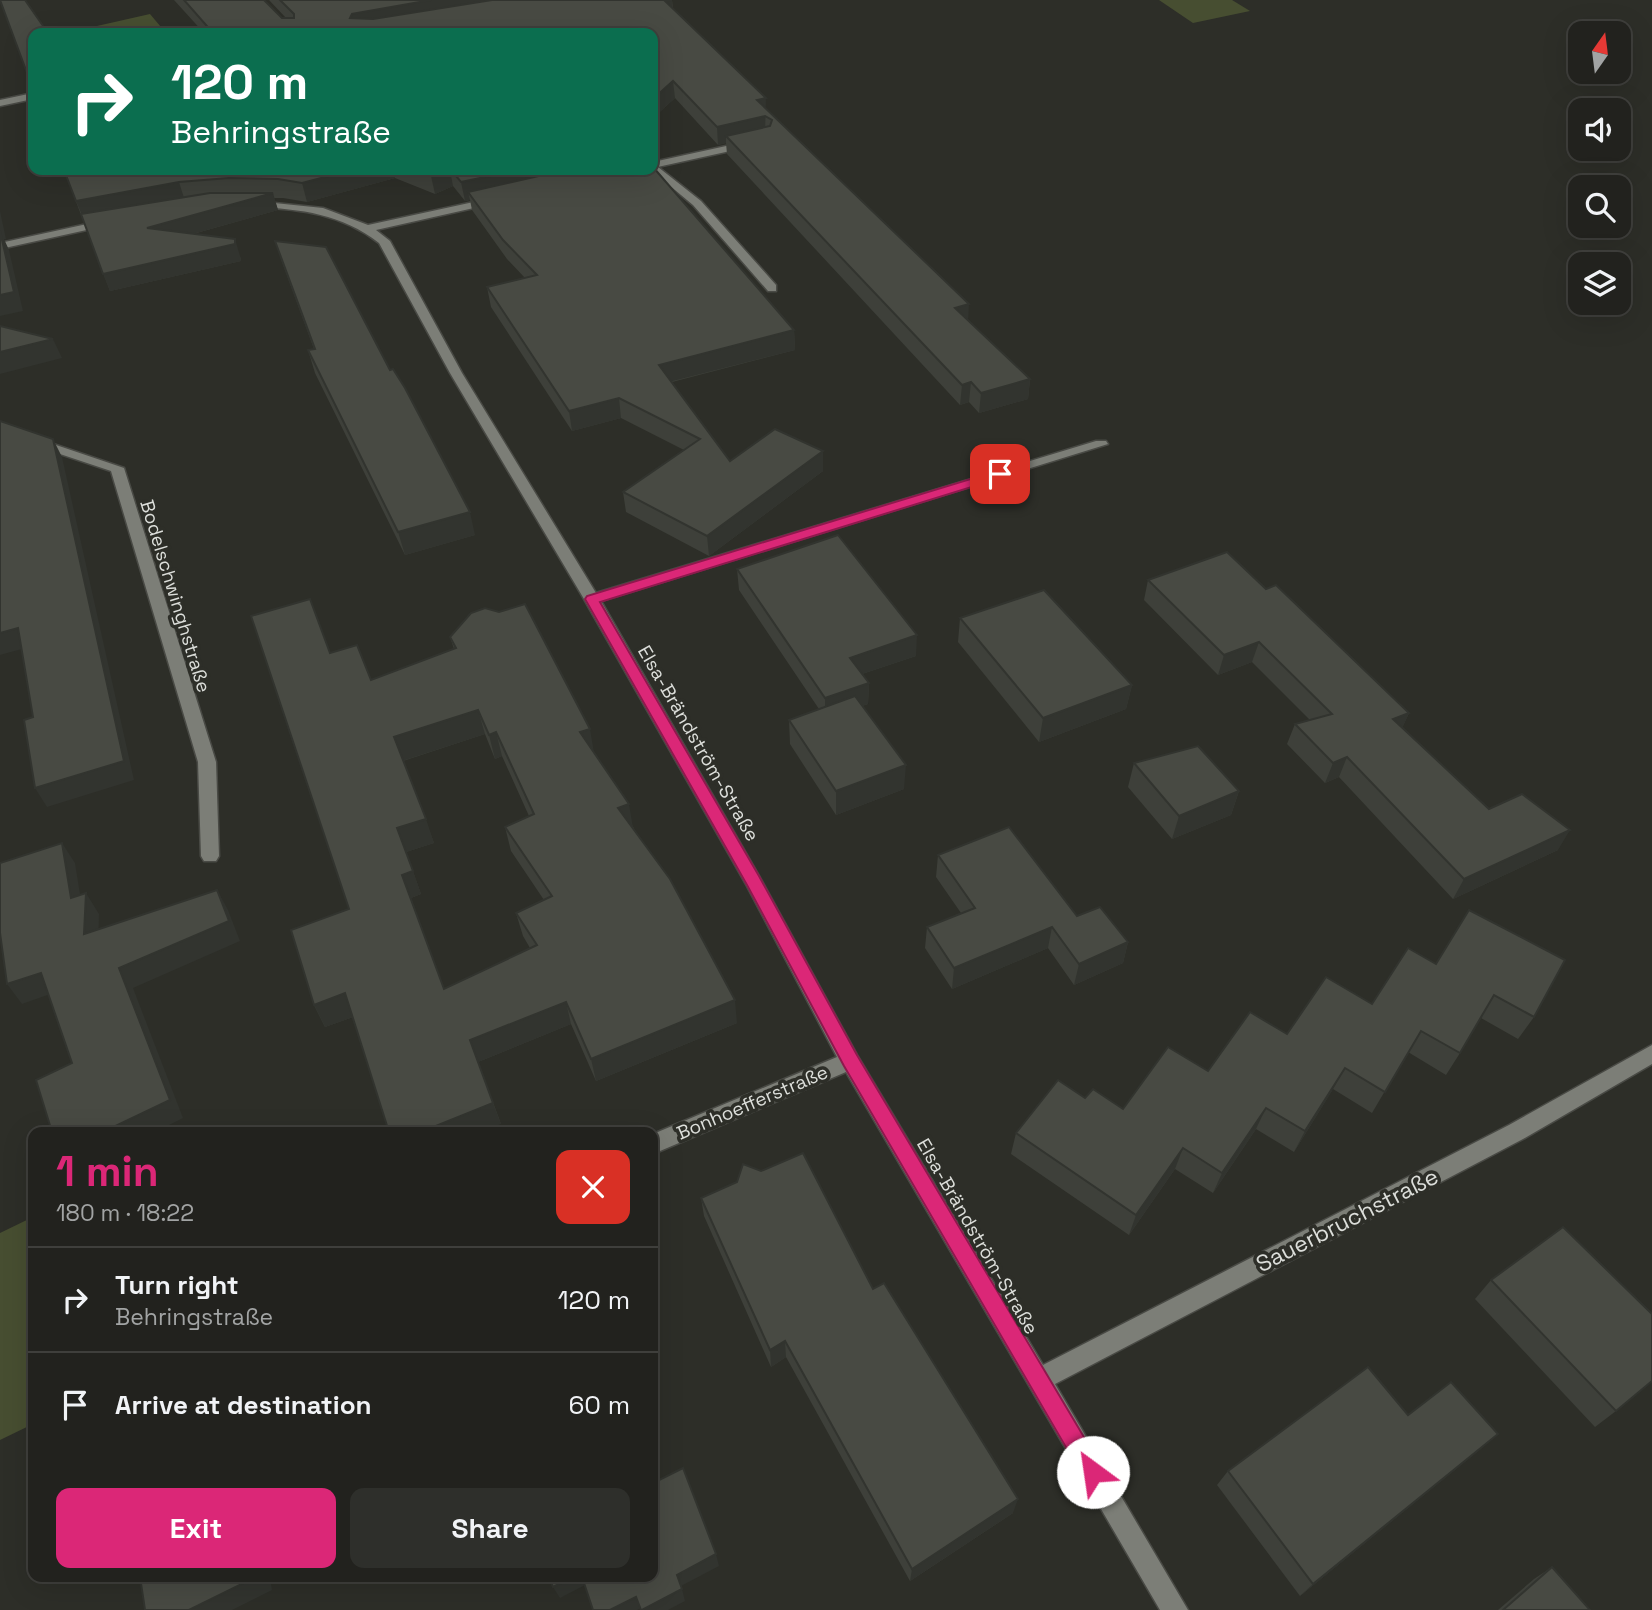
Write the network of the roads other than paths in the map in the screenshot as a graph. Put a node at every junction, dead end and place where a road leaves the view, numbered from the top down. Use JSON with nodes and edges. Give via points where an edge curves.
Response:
{"nodes":[{"id":1,"x":28,"y":97,"type":"edge"},
{"id":2,"x":0,"y":103,"type":"edge"},
{"id":3,"x":766,"y":140,"type":"edge"},
{"id":4,"x":658,"y":165,"type":"edge"},
{"id":5,"x":658,"y":170,"type":"edge"},
{"id":6,"x":500,"y":199,"type":"edge"},
{"id":7,"x":234,"y":203,"type":"edge"},
{"id":8,"x":133,"y":217,"type":"edge"},
{"id":9,"x":369,"y":228,"type":"junction"},
{"id":10,"x":0,"y":246,"type":"edge"},
{"id":11,"x":772,"y":288,"type":"dead end"},
{"id":12,"x":0,"y":430,"type":"edge"},
{"id":13,"x":1101,"y":444,"type":"dead end"},
{"id":14,"x":592,"y":599,"type":"junction"},
{"id":15,"x":210,"y":856,"type":"dead end"},
{"id":16,"x":1652,"y":1054,"type":"edge"},
{"id":17,"x":850,"y":1061,"type":"junction"},
{"id":18,"x":658,"y":1142,"type":"edge"},
{"id":19,"x":1038,"y":1380,"type":"junction"},
{"id":20,"x":1175,"y":1610,"type":"edge"}],
"edges":[{"from":1,"to":2,"type":"street"},
{"from":3,"to":4,"type":"street"},
{"from":5,"to":11,"type":"street","via":[[697,203]]},
{"from":6,"to":9,"type":"street"},
{"from":7,"to":9,"type":"street","name":"Elsa-Brändström-Straße","via":[[313,209]]},
{"from":8,"to":10,"type":"street"},
{"from":9,"to":14,"type":"street","name":"Elsa-Brändström-Straße","via":[[384,241],[456,373]]},
{"from":12,"to":15,"type":"street","name":"Bodelschwinghstraße","via":[[117,468],[207,762]]},
{"from":13,"to":14,"type":"street"},
{"from":14,"to":17,"type":"street","name":"Elsa-Brändström-Straße"},
{"from":16,"to":19,"type":"street","name":"Sauerbruchstraße","via":[[1516,1132]]},
{"from":17,"to":18,"type":"street","name":"Bonhoefferstraße"},
{"from":17,"to":19,"type":"street","name":"Elsa-Brändström-Straße"},
{"from":19,"to":20,"type":"street","name":"Elsa-Brändström-Straße"}]}
